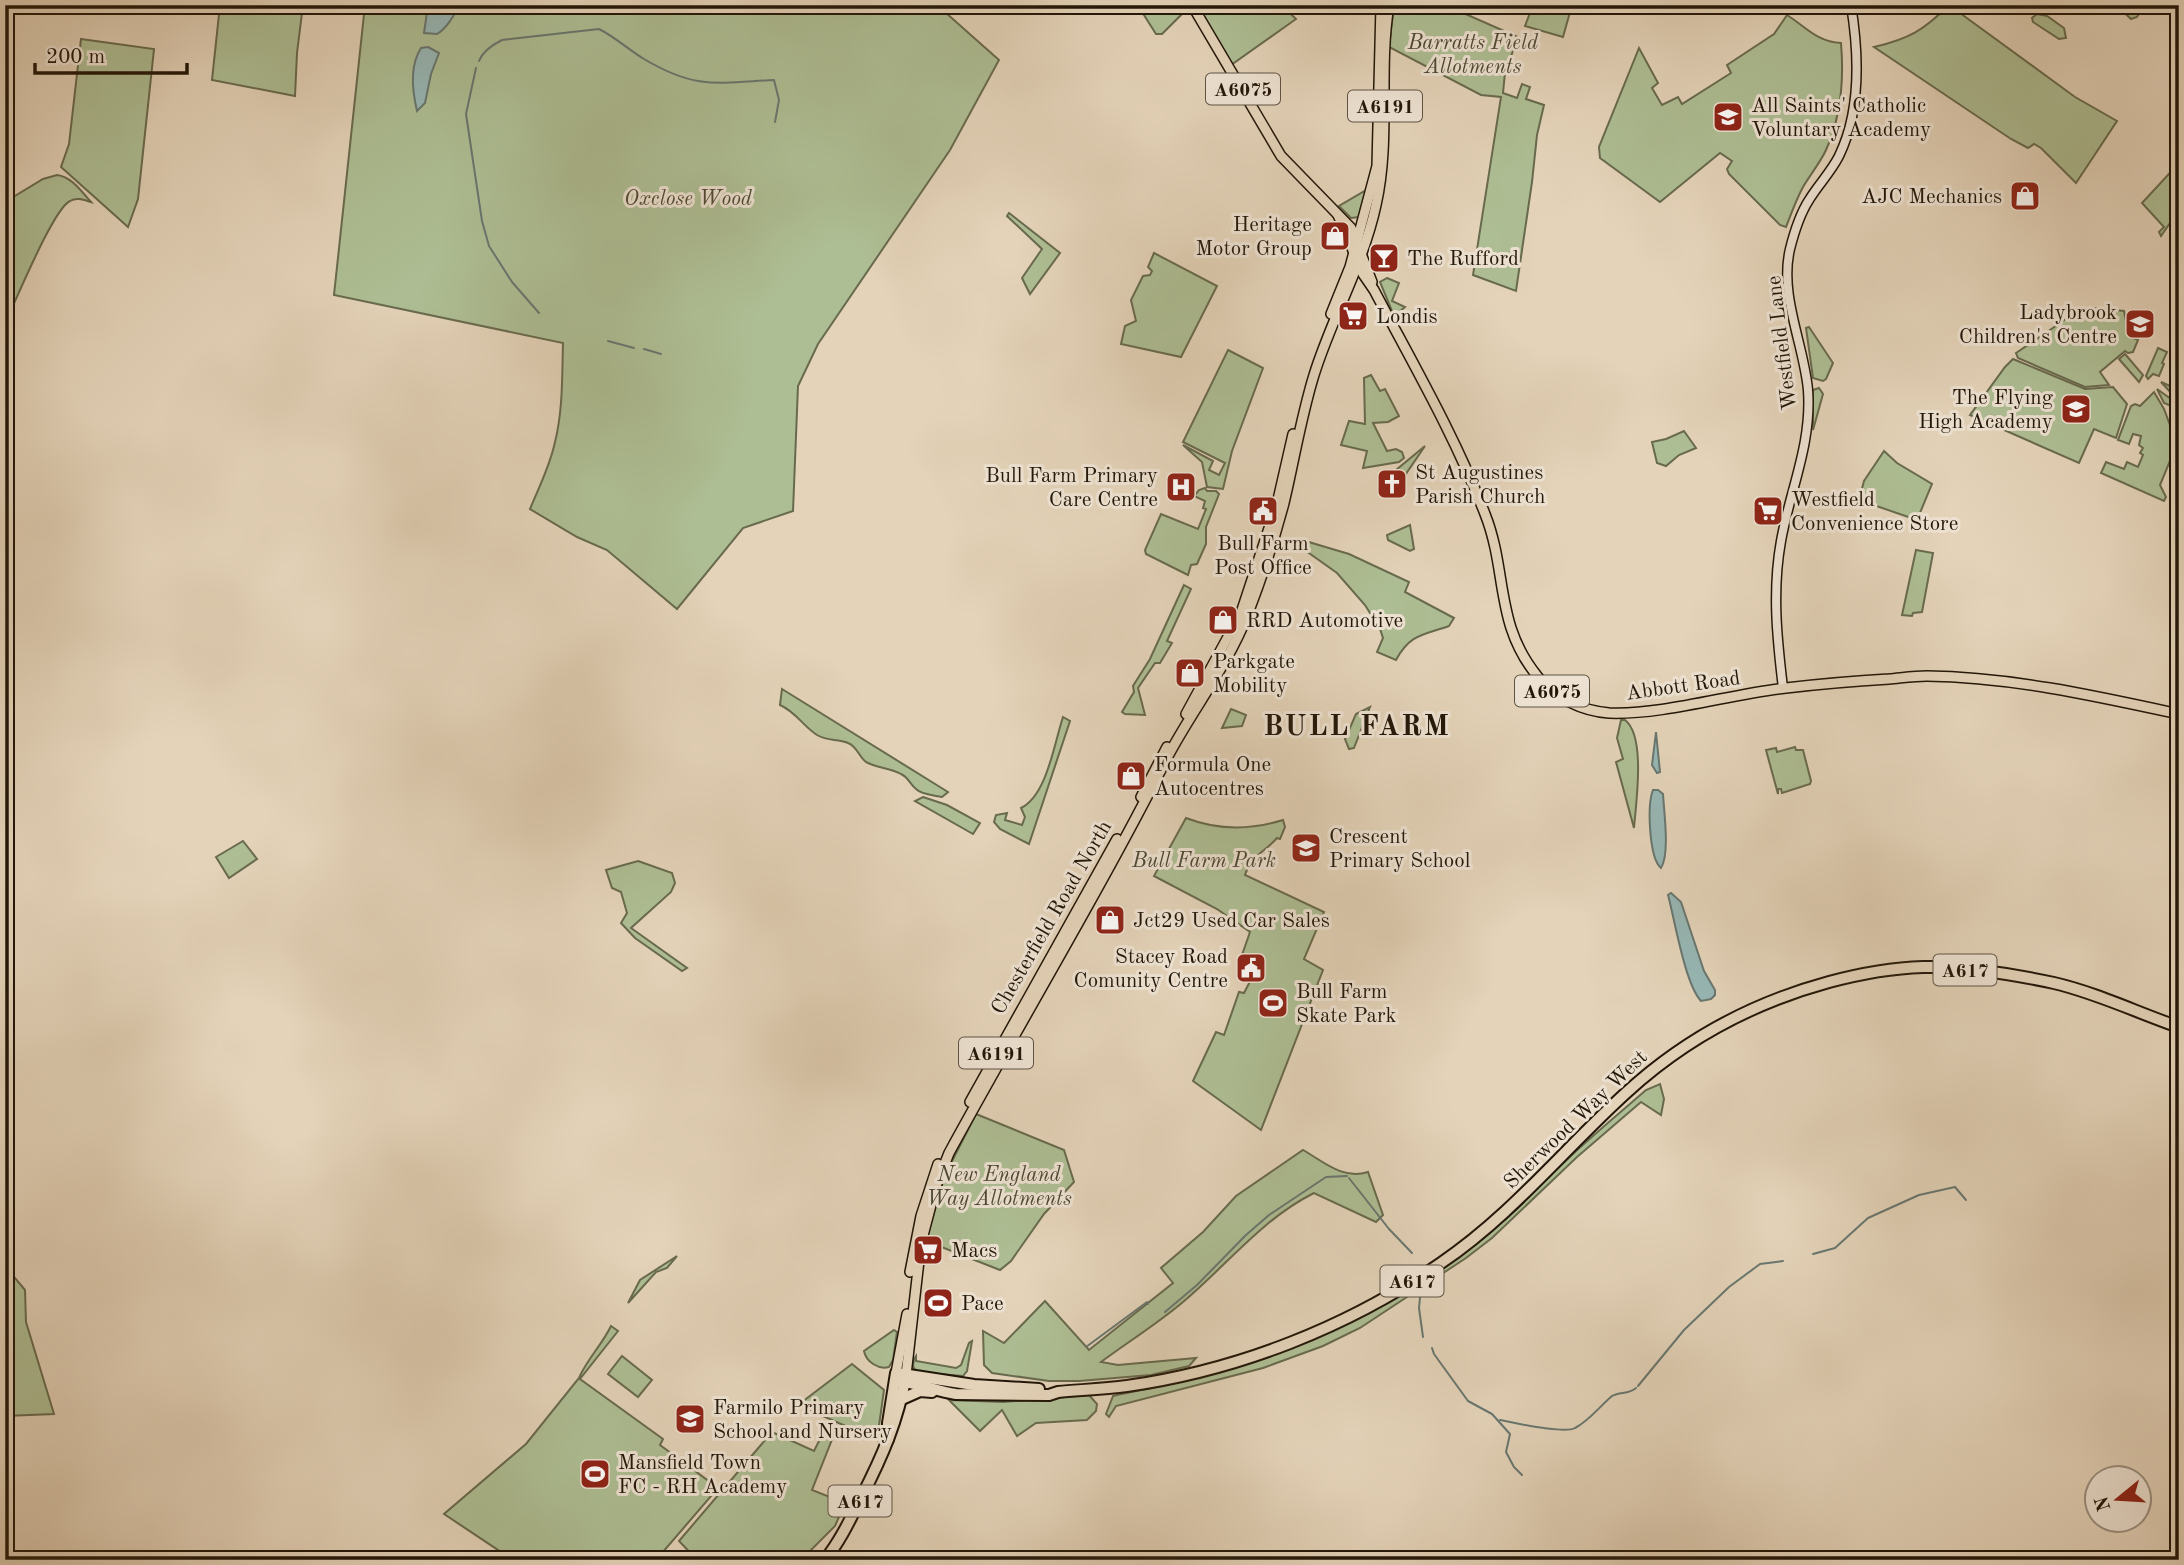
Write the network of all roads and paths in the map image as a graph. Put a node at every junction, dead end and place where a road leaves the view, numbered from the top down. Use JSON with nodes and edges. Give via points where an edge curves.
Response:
{"nodes":[{"id":1,"x":1192,"y":5,"type":"edge"},
{"id":2,"x":1381,"y":5,"type":"edge"},
{"id":3,"x":1389,"y":5,"type":"edge"},
{"id":4,"x":1851,"y":5,"type":"edge"},
{"id":5,"x":1338,"y":215,"type":"junction"},
{"id":6,"x":1365,"y":218,"type":"junction"},
{"id":7,"x":1346,"y":221,"type":"junction"},
{"id":8,"x":1357,"y":242,"type":"junction"},
{"id":9,"x":1358,"y":253,"type":"junction"},
{"id":10,"x":1359,"y":264,"type":"junction"},
{"id":11,"x":1349,"y":287,"type":"junction"},
{"id":12,"x":1372,"y":287,"type":"junction"},
{"id":13,"x":1783,"y":688,"type":"junction"},
{"id":14,"x":2179,"y":714,"type":"edge"},
{"id":15,"x":1043,"y":977,"type":"junction"},
{"id":16,"x":2179,"y":1027,"type":"edge"},
{"id":17,"x":901,"y":1377,"type":"junction"},
{"id":18,"x":941,"y":1392,"type":"junction"},
{"id":19,"x":1058,"y":1392,"type":"junction"},
{"id":20,"x":902,"y":1399,"type":"junction"},
{"id":21,"x":888,"y":1439,"type":"junction"},
{"id":22,"x":825,"y":1560,"type":"edge"}],
"edges":[{"from":1,"to":5,"type":"main road","number":"A6075","via":[[1281,156]]},
{"from":2,"to":6,"type":"main road","number":"A6191","via":[[1377,166]]},
{"from":3,"to":9,"type":"main road","number":"A6191","via":[[1383,167],[1376,205]]},
{"from":4,"to":13,"type":"street","name":"Westfield Lane","via":[[1857,68],[1850,122],[1839,155],[1802,213],[1790,251],[1789,290],[1808,393],[1804,452],[1777,568],[1776,625]]},
{"from":5,"to":7,"type":"main road","number":"A6075"},
{"from":5,"to":9,"type":"main road","number":"A6075"},
{"from":6,"to":7,"type":"main road"},
{"from":6,"to":8,"type":"main road","number":"A6191"},
{"from":7,"to":8,"type":"main road","number":"A6075"},
{"from":8,"to":9,"type":"main road","number":"A6191"},
{"from":9,"to":10,"type":"main road","number":"A6075"},
{"from":9,"to":12,"type":"main road","name":"Abbott Road","number":"A6075"},
{"from":9,"to":15,"type":"main road","name":"Chesterfield Road North","number":"A6191","via":[[1305,385],[1276,504],[1241,613]]},
{"from":10,"to":11,"type":"main road","name":"Chesterfield Road North","number":"A6191"},
{"from":10,"to":12,"type":"main road","name":"Abbott Road","number":"A6075"},
{"from":11,"to":12,"type":"main road","via":[[1359,279]]},
{"from":11,"to":15,"type":"main road","name":"Chesterfield Road North","number":"A6191","via":[[1313,378],[1282,508],[1241,630]]},
{"from":12,"to":13,"type":"main road","name":"Abbott Road","number":"A6075","via":[[1454,441],[1485,514],[1511,631],[1526,660],[1549,688],[1583,708],[1611,713]]},
{"from":13,"to":14,"type":"main road","name":"Abbott Road","via":[[1958,677],[2083,693]]},
{"from":15,"to":17,"type":"main road","name":"Chesterfield Road North","number":"A6191","via":[[945,1149],[927,1194],[914,1242]]},
{"from":16,"to":19,"type":"highway","name":"Sherwood Way West","number":"A617","via":[[2057,984],[1957,969],[1923,967],[1853,976],[1786,995],[1717,1025],[1657,1065],[1525,1195],[1443,1262],[1370,1306],[1262,1354],[1128,1386]]},
{"from":17,"to":18,"type":"highway","name":"Sherwood Way West","number":"A617"},
{"from":17,"to":19,"type":"highway","name":"Sherwood Way West","number":"A617"},
{"from":17,"to":20,"type":"highway","name":"Chesterfield Road North","number":"A617"},
{"from":17,"to":21,"type":"highway","name":"Chesterfield Road North","number":"A617"},
{"from":18,"to":19,"type":"highway","name":"Sherwood Way West","number":"A617","via":[[1011,1396]]},
{"from":18,"to":20,"type":"highway","number":"A617","via":[[920,1391]]},
{"from":20,"to":21,"type":"highway","name":"Chesterfield Road North","number":"A617"},
{"from":21,"to":22,"type":"highway","number":"A617","via":[[845,1530]]}]}
